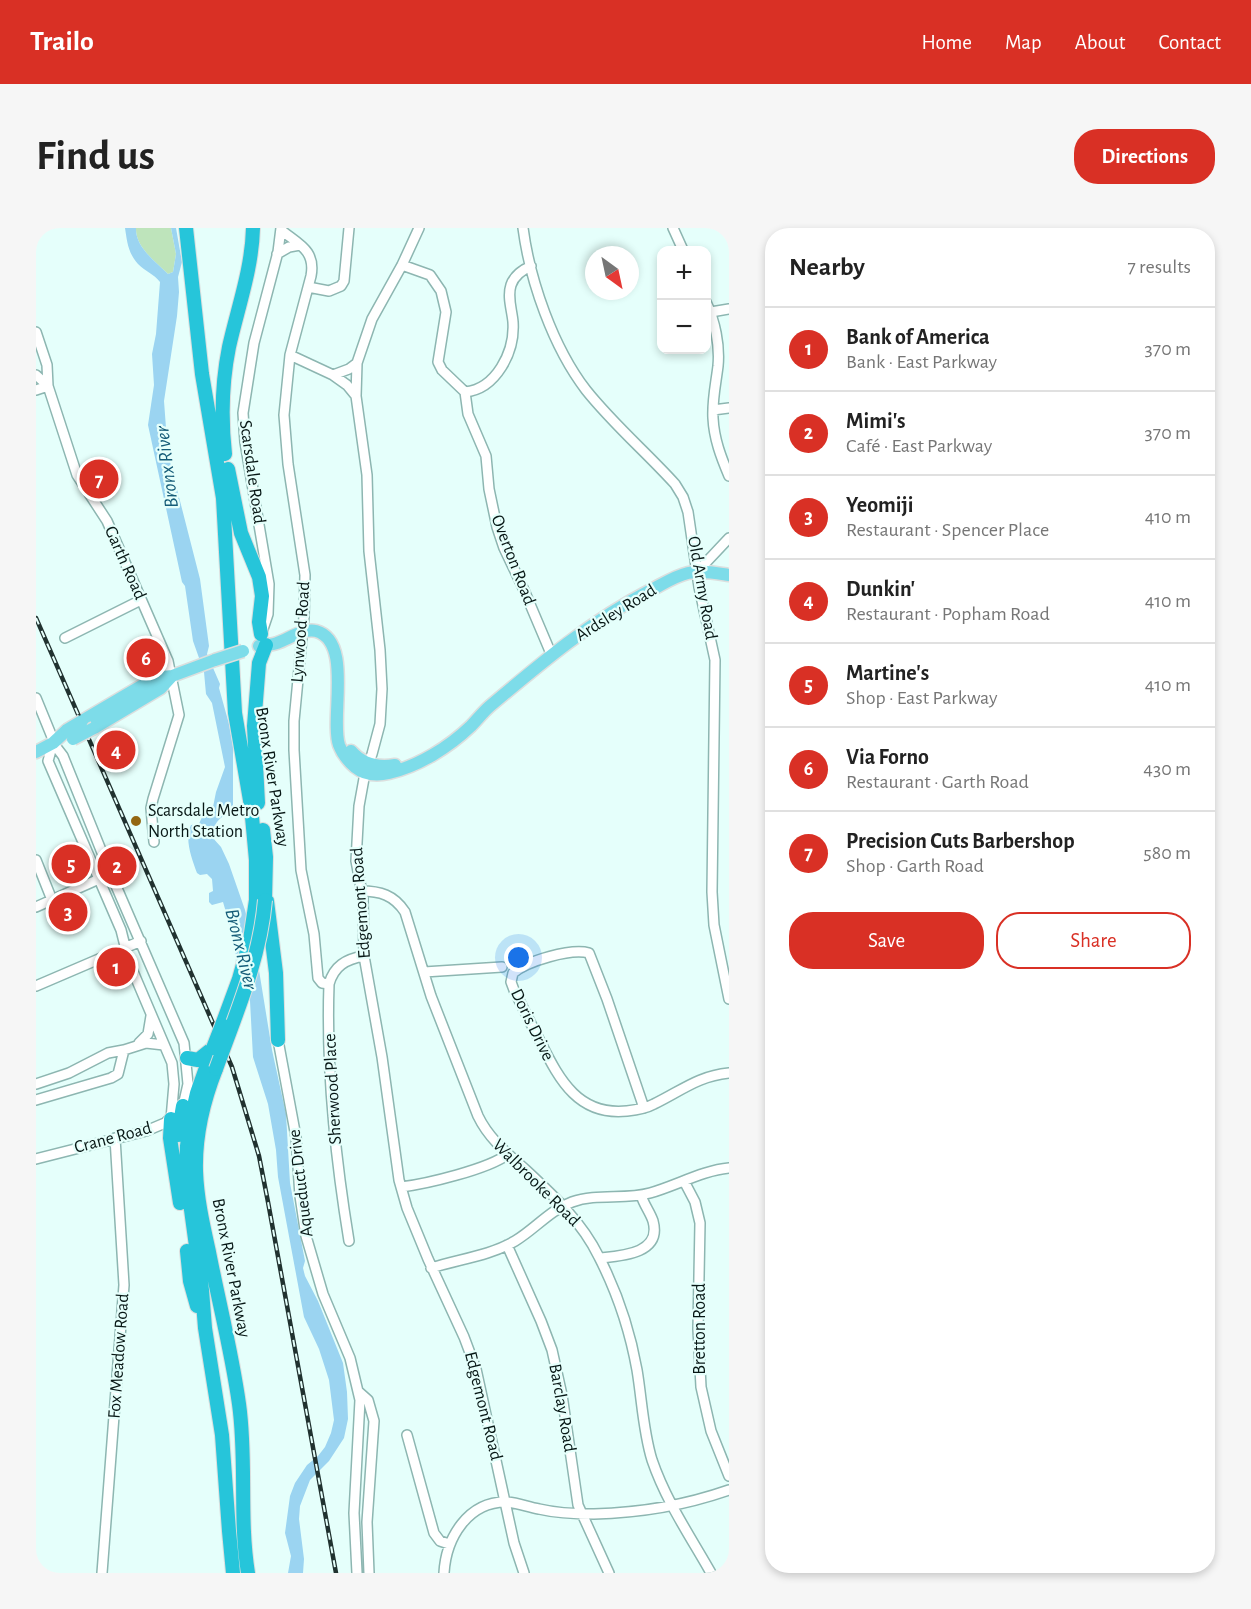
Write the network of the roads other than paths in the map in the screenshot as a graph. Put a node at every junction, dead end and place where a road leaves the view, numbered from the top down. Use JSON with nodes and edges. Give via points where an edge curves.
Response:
{"nodes":[{"id":1,"x":186,"y":228,"type":"edge"},
{"id":2,"x":254,"y":228,"type":"edge"},
{"id":3,"x":350,"y":228,"type":"edge"},
{"id":4,"x":419,"y":228,"type":"edge"},
{"id":5,"x":523,"y":228,"type":"edge"},
{"id":6,"x":673,"y":228,"type":"edge"},
{"id":7,"x":281,"y":229,"type":"edge"},
{"id":8,"x":300,"y":245,"type":"junction"},
{"id":9,"x":681,"y":246,"type":"edge"},
{"id":10,"x":277,"y":254,"type":"junction"},
{"id":11,"x":402,"y":265,"type":"junction"},
{"id":12,"x":531,"y":266,"type":"junction"},
{"id":13,"x":308,"y":287,"type":"junction"},
{"id":14,"x":729,"y":309,"type":"edge"},
{"id":15,"x":711,"y":312,"type":"joint"},
{"id":16,"x":36,"y":332,"type":"edge"},
{"id":17,"x":290,"y":355,"type":"junction"},
{"id":18,"x":357,"y":363,"type":"junction"},
{"id":19,"x":36,"y":375,"type":"edge"},
{"id":20,"x":333,"y":375,"type":"junction"},
{"id":21,"x":48,"y":386,"type":"junction"},
{"id":22,"x":36,"y":390,"type":"edge"},
{"id":23,"x":465,"y":392,"type":"junction"},
{"id":24,"x":356,"y":396,"type":"junction"},
{"id":25,"x":729,"y":408,"type":"edge"},
{"id":26,"x":713,"y":410,"type":"junction"},
{"id":27,"x":228,"y":469,"type":"junction"},
{"id":28,"x":729,"y":476,"type":"edge"},
{"id":29,"x":729,"y":538,"type":"edge"},
{"id":30,"x":697,"y":572,"type":"junction"},
{"id":31,"x":729,"y":575,"type":"edge"},
{"id":32,"x":141,"y":600,"type":"junction"},
{"id":33,"x":303,"y":629,"type":"junction"},
{"id":34,"x":65,"y":638,"type":"dead end"},
{"id":35,"x":262,"y":642,"type":"junction"},
{"id":36,"x":552,"y":656,"type":"junction"},
{"id":37,"x":172,"y":676,"type":"junction"},
{"id":38,"x":36,"y":698,"type":"edge"},
{"id":39,"x":53,"y":743,"type":"junction"},
{"id":40,"x":36,"y":752,"type":"edge"},
{"id":41,"x":367,"y":769,"type":"junction"},
{"id":42,"x":80,"y":796,"type":"junction"},
{"id":43,"x":64,"y":798,"type":"junction"},
{"id":44,"x":258,"y":803,"type":"junction"},
{"id":45,"x":153,"y":842,"type":"dead end"},
{"id":46,"x":36,"y":860,"type":"edge"},
{"id":47,"x":107,"y":865,"type":"junction"},
{"id":48,"x":114,"y":881,"type":"junction"},
{"id":49,"x":101,"y":883,"type":"junction"},
{"id":50,"x":361,"y":891,"type":"junction"},
{"id":51,"x":262,"y":897,"type":"junction"},
{"id":52,"x":52,"y":900,"type":"junction"},
{"id":53,"x":36,"y":907,"type":"edge"},
{"id":54,"x":141,"y":941,"type":"junction"},
{"id":55,"x":125,"y":948,"type":"junction"},
{"id":56,"x":364,"y":956,"type":"junction"},
{"id":57,"x":502,"y":967,"type":"dead end"},
{"id":58,"x":424,"y":972,"type":"junction"},
{"id":59,"x":329,"y":984,"type":"junction"},
{"id":60,"x":36,"y":986,"type":"edge"},
{"id":61,"x":729,"y":999,"type":"edge"},
{"id":62,"x":152,"y":1015,"type":"junction"},
{"id":63,"x":278,"y":1040,"type":"joint"},
{"id":64,"x":137,"y":1045,"type":"junction"},
{"id":65,"x":124,"y":1050,"type":"junction"},
{"id":66,"x":211,"y":1051,"type":"junction"},
{"id":67,"x":168,"y":1053,"type":"junction"},
{"id":68,"x":186,"y":1053,"type":"junction"},
{"id":69,"x":729,"y":1072,"type":"edge"},
{"id":70,"x":36,"y":1083,"type":"edge"},
{"id":71,"x":36,"y":1100,"type":"edge"},
{"id":72,"x":644,"y":1108,"type":"junction"},
{"id":73,"x":175,"y":1110,"type":"junction"},
{"id":74,"x":115,"y":1138,"type":"junction"},
{"id":75,"x":508,"y":1154,"type":"junction"},
{"id":76,"x":36,"y":1159,"type":"edge"},
{"id":77,"x":729,"y":1168,"type":"edge"},
{"id":78,"x":684,"y":1181,"type":"junction"},
{"id":79,"x":401,"y":1187,"type":"junction"},
{"id":80,"x":641,"y":1195,"type":"junction"},
{"id":81,"x":563,"y":1206,"type":"junction"},
{"id":82,"x":349,"y":1240,"type":"dead end"},
{"id":83,"x":507,"y":1245,"type":"junction"},
{"id":84,"x":600,"y":1258,"type":"junction"},
{"id":85,"x":189,"y":1263,"type":"junction"},
{"id":86,"x":432,"y":1268,"type":"junction"},
{"id":87,"x":202,"y":1290,"type":"junction"},
{"id":88,"x":223,"y":1325,"type":"junction"},
{"id":89,"x":205,"y":1329,"type":"junction"},
{"id":90,"x":359,"y":1392,"type":"junction"},
{"id":91,"x":407,"y":1436,"type":"dead end"},
{"id":92,"x":729,"y":1476,"type":"edge"},
{"id":93,"x":729,"y":1490,"type":"edge"},
{"id":94,"x":505,"y":1502,"type":"junction"},
{"id":95,"x":671,"y":1506,"type":"junction"},
{"id":96,"x":582,"y":1514,"type":"junction"},
{"id":97,"x":449,"y":1544,"type":"junction"},
{"id":98,"x":102,"y":1573,"type":"edge"},
{"id":99,"x":233,"y":1573,"type":"edge"},
{"id":100,"x":248,"y":1573,"type":"edge"},
{"id":101,"x":357,"y":1573,"type":"edge"},
{"id":102,"x":369,"y":1573,"type":"edge"},
{"id":103,"x":444,"y":1573,"type":"edge"},
{"id":104,"x":524,"y":1573,"type":"edge"},
{"id":105,"x":609,"y":1573,"type":"edge"},
{"id":106,"x":711,"y":1573,"type":"edge"}],
"edges":[{"from":1,"to":51,"type":"highway","name":"Bronx River Parkway","via":[[199,353],[223,498],[234,700]]},
{"from":2,"to":27,"type":"highway","name":"Bronx River Parkway","via":[[249,270],[223,388]]},
{"from":3,"to":13,"type":"street","via":[[341,286],[329,291]]},
{"from":4,"to":11,"type":"street","name":"Edgemont Road"},
{"from":5,"to":12,"type":"street","name":"Old Army Road"},
{"from":6,"to":9,"type":"street"},
{"from":7,"to":8,"type":"street","name":"Lynwood Road"},
{"from":7,"to":10,"type":"street","name":"Scarsdale Road"},
{"from":8,"to":10,"type":"street"},
{"from":8,"to":13,"type":"street","name":"Lynwood Road","via":[[312,260]]},
{"from":10,"to":35,"type":"street","name":"Scarsdale Road","via":[[258,320],[243,413],[269,585]]},
{"from":11,"to":18,"type":"street","name":"Edgemont Road","via":[[372,320]]},
{"from":11,"to":23,"type":"street","via":[[430,275],[441,291],[446,312],[438,362]]},
{"from":12,"to":23,"type":"street","via":[[519,273],[511,286],[513,329],[505,360],[485,386]]},
{"from":12,"to":30,"type":"street","name":"Old Army Road","via":[[551,326],[575,375],[614,423],[680,490],[690,520]]},
{"from":13,"to":17,"type":"street","name":"Lynwood Road"},
{"from":14,"to":15,"type":"street"},
{"from":15,"to":26,"type":"street","via":[[718,354]]},
{"from":16,"to":21,"type":"street","name":"Garth Road"},
{"from":17,"to":20,"type":"street"},
{"from":17,"to":33,"type":"street","name":"Lynwood Road","via":[[284,415],[304,566]]},
{"from":18,"to":20,"type":"street"},
{"from":18,"to":24,"type":"street","name":"Edgemont Road"},
{"from":19,"to":21,"type":"street","name":"Garth Road"},
{"from":20,"to":24,"type":"street"},
{"from":21,"to":22,"type":"street"},
{"from":21,"to":32,"type":"street","name":"Garth Road","via":[[77,476],[107,521]]},
{"from":23,"to":36,"type":"street","name":"Overton Road","via":[[468,414],[486,456],[489,489],[504,548]]},
{"from":24,"to":41,"type":"street","name":"Edgemont Road","via":[[367,475],[369,560],[381,667],[380,724]]},
{"from":25,"to":26,"type":"street"},
{"from":26,"to":28,"type":"street","via":[[717,447]]},
{"from":27,"to":35,"type":"highway","via":[[241,533],[259,577]]},
{"from":27,"to":44,"type":"highway","name":"Bronx River Parkway","via":[[242,704]]},
{"from":29,"to":30,"type":"street"},
{"from":30,"to":31,"type":"main road","name":"Ardsley Road"},
{"from":30,"to":36,"type":"main road","name":"Ardsley Road","via":[[676,577],[619,607]]},
{"from":30,"to":61,"type":"street","name":"Old Army Road","via":[[715,660],[712,892],[714,925]]},
{"from":32,"to":34,"type":"street"},
{"from":32,"to":37,"type":"street","name":"Garth Road"},
{"from":33,"to":35,"type":"main road","via":[[275,644]]},
{"from":33,"to":41,"type":"main road","via":[[321,633],[333,647],[338,669],[339,746],[348,760]]},
{"from":33,"to":59,"type":"street","name":"Lynwood Road","via":[[294,743],[300,858],[318,978]]},
{"from":35,"to":37,"type":"main road","bridge":true},
{"from":35,"to":44,"type":"highway","via":[[255,716]]},
{"from":36,"to":41,"type":"main road","name":"Ardsley Road","via":[[438,744],[392,765]]},
{"from":37,"to":39,"type":"main road","bridge":true,"via":[[161,688]]},
{"from":37,"to":45,"type":"street","name":"Garth Road","via":[[178,715],[151,808]]},
{"from":38,"to":39,"type":"street"},
{"from":39,"to":40,"type":"main road"},
{"from":39,"to":42,"type":"street","via":[[63,756]]},
{"from":39,"to":43,"type":"street","via":[[48,762]]},
{"from":41,"to":50,"type":"street","name":"Edgemont Road","via":[[355,850]]},
{"from":42,"to":43,"type":"street"},
{"from":42,"to":47,"type":"street"},
{"from":43,"to":49,"type":"street"},
{"from":44,"to":51,"type":"highway","name":"Bronx River Parkway","via":[[266,857]]},
{"from":46,"to":52,"type":"street"},
{"from":47,"to":48,"type":"street"},
{"from":47,"to":49,"type":"street"},
{"from":48,"to":49,"type":"street"},
{"from":48,"to":54,"type":"street"},
{"from":49,"to":52,"type":"street"},
{"from":49,"to":55,"type":"street"},
{"from":50,"to":56,"type":"street","name":"Edgemont Road"},
{"from":50,"to":58,"type":"street","name":"Walbrooke Road","via":[[382,893],[401,906]]},
{"from":51,"to":63,"type":"highway","via":[[276,973]]},
{"from":51,"to":66,"type":"highway","name":"Bronx River Parkway","bridge":true,"via":[[247,953]]},
{"from":51,"to":88,"type":"highway","name":"Bronx River Parkway","bridge":true,"via":[[254,964],[201,1116],[196,1170]]},
{"from":52,"to":53,"type":"street"},
{"from":54,"to":55,"type":"street"},
{"from":54,"to":68,"type":"street"},
{"from":55,"to":60,"type":"street"},
{"from":55,"to":62,"type":"street"},
{"from":56,"to":59,"type":"street","via":[[341,964]]},
{"from":56,"to":79,"type":"street","name":"Edgemont Road"},
{"from":57,"to":58,"type":"street"},
{"from":58,"to":75,"type":"street","name":"Walbrooke Road","via":[[478,1116],[492,1139]]},
{"from":59,"to":82,"type":"street","name":"Sherwood Place","via":[[330,1089]]},
{"from":62,"to":64,"type":"street","via":[[148,1034]]},
{"from":62,"to":67,"type":"street"},
{"from":63,"to":90,"type":"street","name":"Aqueduct Drive","via":[[297,1137],[306,1236]]},
{"from":64,"to":65,"type":"street"},
{"from":64,"to":67,"type":"street","via":[[146,1043]]},
{"from":65,"to":70,"type":"street"},
{"from":65,"to":71,"type":"street","via":[[118,1074],[111,1078]]},
{"from":66,"to":68,"type":"highway","via":[[198,1060]]},
{"from":66,"to":87,"type":"highway","name":"Bronx River Parkway","via":[[194,1106],[186,1160]]},
{"from":67,"to":68,"type":"street","via":[[180,1057]]},
{"from":67,"to":73,"type":"street"},
{"from":68,"to":73,"type":"street","via":[[188,1084]]},
{"from":69,"to":72,"type":"street","name":"Doris Drive","via":[[690,1083]]},
{"from":72,"to":72,"type":"street","name":"Doris Drive","via":[[611,1113],[578,1098],[566,1086],[555,1072],[514,990],[513,973],[528,964],[575,951],[588,953]]},
{"from":73,"to":74,"type":"street","name":"Crane Road","via":[[150,1130]]},
{"from":73,"to":85,"type":"highway","via":[[170,1138]]},
{"from":74,"to":76,"type":"street","name":"Crane Road"},
{"from":74,"to":98,"type":"street","name":"Fox Meadow Road","via":[[124,1285]]},
{"from":75,"to":79,"type":"street","via":[[495,1162]]},
{"from":75,"to":81,"type":"street","name":"Walbrooke Road"},
{"from":77,"to":78,"type":"street"},
{"from":78,"to":80,"type":"street"},
{"from":78,"to":92,"type":"street","name":"Bretton Road","via":[[700,1222],[701,1387],[711,1431]]},
{"from":79,"to":86,"type":"street","name":"Edgemont Road"},
{"from":80,"to":81,"type":"street","via":[[587,1199]]},
{"from":80,"to":84,"type":"street","via":[[654,1223],[651,1242],[632,1254]]},
{"from":81,"to":83,"type":"street"},
{"from":81,"to":84,"type":"street","name":"Walbrooke Road"},
{"from":83,"to":86,"type":"street"},
{"from":83,"to":96,"type":"street","name":"Barclay Road","via":[[554,1358]]},
{"from":84,"to":95,"type":"street","name":"Walbrooke Road","via":[[625,1322],[652,1461]]},
{"from":85,"to":87,"type":"highway"},
{"from":85,"to":89,"type":"highway","via":[[191,1286]]},
{"from":86,"to":94,"type":"street","name":"Edgemont Road","via":[[476,1370]]},
{"from":87,"to":88,"type":"highway","via":[[211,1299]]},
{"from":87,"to":89,"type":"highway","name":"Bronx River Parkway"},
{"from":88,"to":100,"type":"highway","name":"Bronx River Parkway","via":[[241,1420]]},
{"from":89,"to":99,"type":"highway","name":"Bronx River Parkway","via":[[222,1435]]},
{"from":90,"to":101,"type":"street","name":"Aqueduct Drive","via":[[361,1418],[354,1514]]},
{"from":90,"to":102,"type":"street","name":"Aqueduct Drive","via":[[368,1400],[374,1421],[367,1522]]},
{"from":91,"to":97,"type":"street","via":[[434,1533]]},
{"from":93,"to":95,"type":"street"},
{"from":94,"to":96,"type":"street"},
{"from":94,"to":97,"type":"street","via":[[471,1514]]},
{"from":94,"to":104,"type":"street","name":"Edgemont Road"},
{"from":95,"to":96,"type":"street"},
{"from":95,"to":106,"type":"street","name":"Walbrooke Road"},
{"from":96,"to":105,"type":"street","name":"Barclay Road"},
{"from":97,"to":103,"type":"street"}]}
